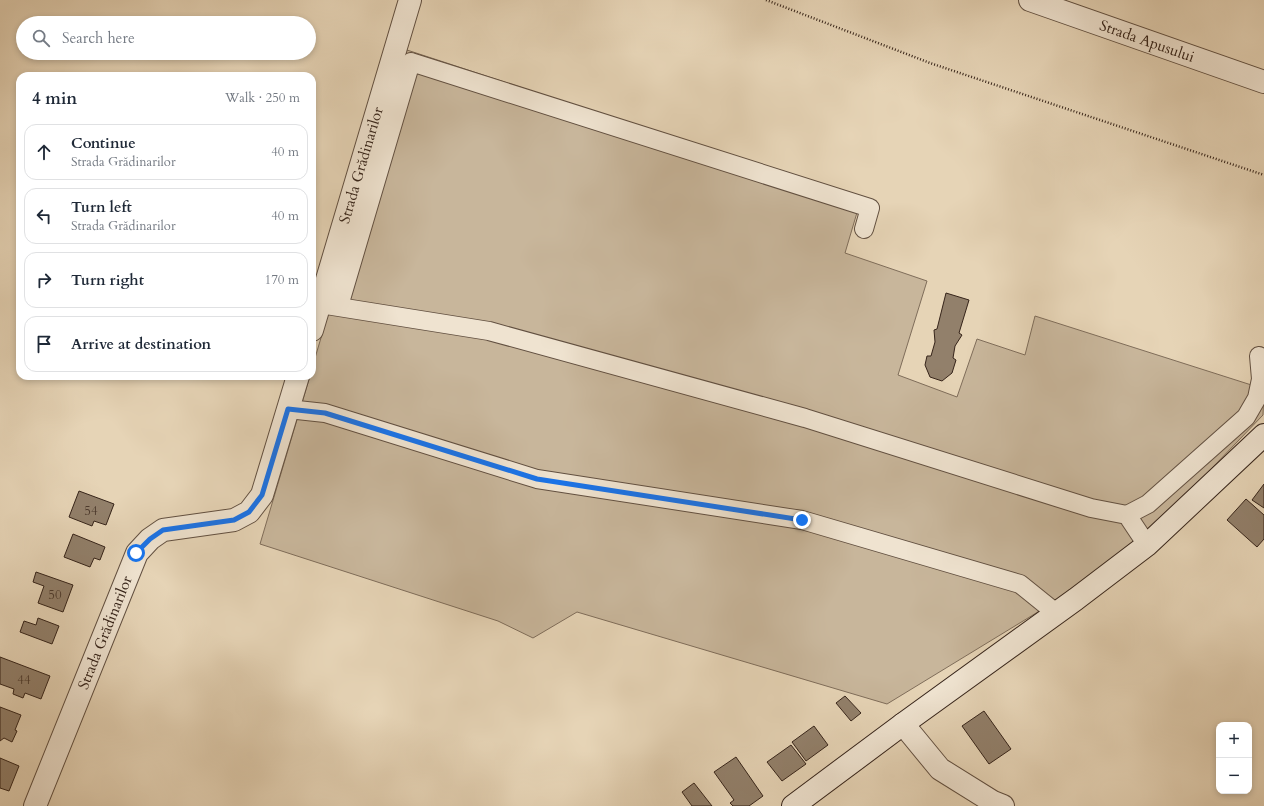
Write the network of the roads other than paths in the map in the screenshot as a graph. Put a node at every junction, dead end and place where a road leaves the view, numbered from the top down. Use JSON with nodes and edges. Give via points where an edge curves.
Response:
{"nodes":[{"id":1,"x":1030,"y":0,"type":"edge"},
{"id":2,"x":405,"y":2,"type":"edge"},
{"id":3,"x":1264,"y":82,"type":"edge"},
{"id":4,"x":864,"y":229,"type":"dead end"},
{"id":5,"x":329,"y":305,"type":"junction"},
{"id":6,"x":316,"y":324,"type":"edge"},
{"id":7,"x":1259,"y":356,"type":"dead end"},
{"id":8,"x":297,"y":380,"type":"edge"},
{"id":9,"x":288,"y":409,"type":"junction"},
{"id":10,"x":1264,"y":435,"type":"edge"},
{"id":11,"x":1128,"y":515,"type":"junction"},
{"id":12,"x":1147,"y":544,"type":"junction"},
{"id":13,"x":1056,"y":614,"type":"junction"},
{"id":14,"x":903,"y":724,"type":"junction"},
{"id":15,"x":35,"y":806,"type":"edge"},
{"id":16,"x":793,"y":806,"type":"edge"},
{"id":17,"x":1004,"y":806,"type":"edge"}],
"edges":[{"from":1,"to":3,"type":"street","name":"Strada Apusului"},
{"from":2,"to":5,"type":"street","name":"Strada Grădinarilor"},
{"from":4,"to":5,"type":"street","via":[[870,208],[411,62]]},
{"from":5,"to":6,"type":"street","name":"Strada Grădinarilor"},
{"from":5,"to":11,"type":"street","via":[[489,330],[805,418],[1091,508]]},
{"from":7,"to":11,"type":"street","via":[[1261,379],[1257,398],[1246,417],[1148,504]]},
{"from":8,"to":9,"type":"street","name":"Strada Grădinarilor"},
{"from":9,"to":13,"type":"street","via":[[325,413],[537,479],[802,520],[1020,584]]},
{"from":9,"to":15,"type":"street","name":"Strada Grădinarilor","via":[[262,495],[249,512],[234,520],[163,530],[136,553]]},
{"from":10,"to":12,"type":"street"},
{"from":11,"to":12,"type":"street"},
{"from":12,"to":13,"type":"street"},
{"from":13,"to":14,"type":"street"},
{"from":14,"to":16,"type":"street"},
{"from":14,"to":17,"type":"street","via":[[940,769],[993,802]]}]}
